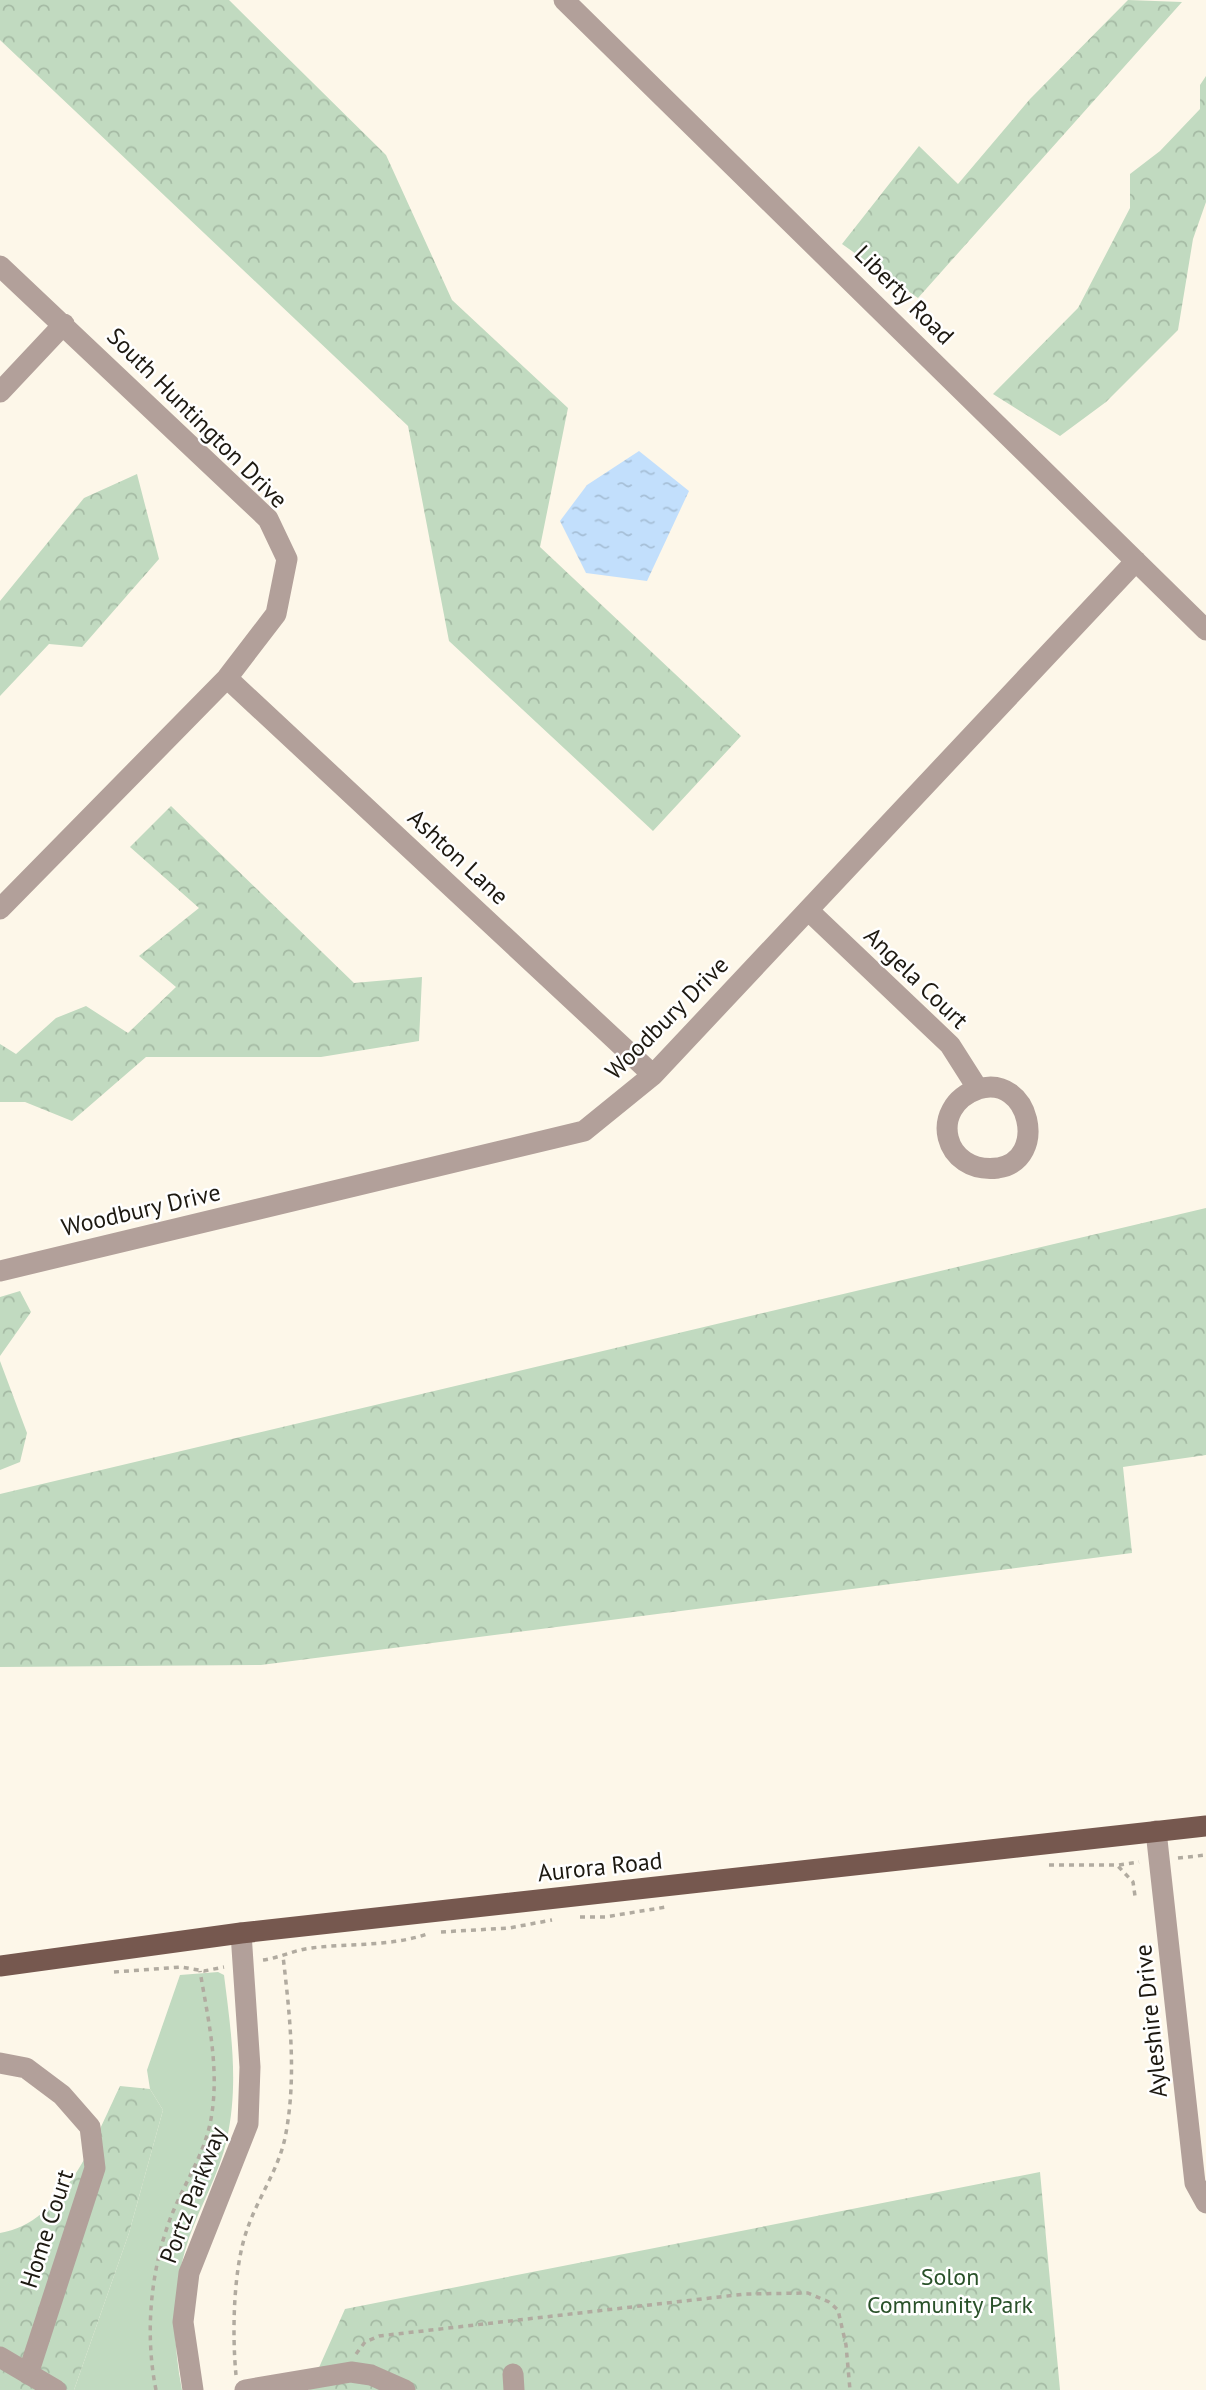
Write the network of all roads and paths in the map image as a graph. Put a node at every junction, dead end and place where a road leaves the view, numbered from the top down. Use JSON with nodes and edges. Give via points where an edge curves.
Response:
{"nodes":[{"id":1,"x":564,"y":0,"type":"edge"},
{"id":2,"x":0,"y":265,"type":"edge"},
{"id":3,"x":64,"y":324,"type":"junction"},
{"id":4,"x":0,"y":392,"type":"edge"},
{"id":5,"x":1136,"y":561,"type":"junction"},
{"id":6,"x":1206,"y":629,"type":"edge"},
{"id":7,"x":227,"y":678,"type":"junction"},
{"id":8,"x":0,"y":909,"type":"edge"},
{"id":9,"x":809,"y":911,"type":"junction"},
{"id":10,"x":653,"y":1075,"type":"junction"},
{"id":11,"x":978,"y":1089,"type":"dead end"},
{"id":12,"x":0,"y":1271,"type":"edge"},
{"id":13,"x":1206,"y":1826,"type":"edge"},
{"id":14,"x":1156,"y":1831,"type":"junction"},
{"id":15,"x":1206,"y":1855,"type":"edge"},
{"id":16,"x":1189,"y":1857,"type":"dead end"},
{"id":17,"x":1039,"y":1866,"type":"dead end"},
{"id":18,"x":1135,"y":1896,"type":"dead end"},
{"id":19,"x":676,"y":1905,"type":"dead end"},
{"id":20,"x":568,"y":1918,"type":"dead end"},
{"id":21,"x":554,"y":1919,"type":"dead end"},
{"id":22,"x":241,"y":1933,"type":"junction"},
{"id":23,"x":284,"y":1956,"type":"junction"},
{"id":24,"x":269,"y":1959,"type":"dead end"},
{"id":25,"x":0,"y":1966,"type":"edge"},
{"id":26,"x":211,"y":1969,"type":"dead end"},
{"id":27,"x":0,"y":2063,"type":"edge"},
{"id":28,"x":1206,"y":2203,"type":"edge"},
{"id":29,"x":0,"y":2357,"type":"edge"},
{"id":30,"x":353,"y":2360,"type":"dead end"},
{"id":31,"x":28,"y":2374,"type":"junction"},
{"id":32,"x":241,"y":2387,"type":"edge"},
{"id":33,"x":56,"y":2390,"type":"edge"},
{"id":34,"x":156,"y":2390,"type":"edge"},
{"id":35,"x":193,"y":2390,"type":"edge"},
{"id":36,"x":405,"y":2390,"type":"edge"},
{"id":37,"x":850,"y":2390,"type":"edge"}],
"edges":[{"from":1,"to":5,"type":"street","name":"Liberty Road"},
{"from":2,"to":3,"type":"street","name":"South Huntington Drive"},
{"from":3,"to":4,"type":"street"},
{"from":3,"to":7,"type":"street","name":"South Huntington Drive","via":[[268,519],[287,559],[276,614]]},
{"from":5,"to":6,"type":"street","name":"Liberty Road"},
{"from":5,"to":9,"type":"street","name":"Woodbury Drive"},
{"from":7,"to":8,"type":"street","name":"South Huntington Drive"},
{"from":7,"to":10,"type":"street","name":"Ashton Lane"},
{"from":9,"to":10,"type":"street","name":"Woodbury Drive"},
{"from":9,"to":11,"type":"street","name":"Angela Court","via":[[950,1045]]},
{"from":10,"to":12,"type":"street","name":"Woodbury Drive","via":[[584,1131]]},
{"from":13,"to":14,"type":"main road","name":"Aurora Road"},
{"from":14,"to":22,"type":"main road","name":"Aurora Road"},
{"from":14,"to":28,"type":"street","name":"Ayleshire Drive","via":[[1195,2183]]},
{"from":15,"to":16,"type":"path"},
{"from":17,"to":18,"type":"path","via":[[1117,1865],[1133,1882]]},
{"from":19,"to":20,"type":"path"},
{"from":21,"to":23,"type":"path","via":[[509,1928],[433,1932],[403,1940],[311,1948]]},
{"from":22,"to":25,"type":"main road","name":"Aurora Road"},
{"from":22,"to":35,"type":"street","name":"Portz Parkway","via":[[250,2067],[247,2124],[189,2273],[183,2322]]},
{"from":23,"to":24,"type":"path"},
{"from":23,"to":32,"type":"path","via":[[291,2042],[288,2119],[277,2163],[244,2240],[233,2331]]},
{"from":26,"to":34,"type":"path","via":[[200,1970],[214,2097],[201,2156],[169,2223],[158,2263],[152,2308]]},
{"from":27,"to":31,"type":"street","name":"Home Court","via":[[26,2068],[62,2095],[90,2127],[95,2168]]},
{"from":29,"to":31,"type":"street"},
{"from":30,"to":37,"type":"path","via":[[365,2342],[379,2336],[689,2298],[800,2292],[820,2297],[838,2310]]},
{"from":31,"to":33,"type":"street"},
{"from":32,"to":36,"type":"street","via":[[351,2372]]}]}
